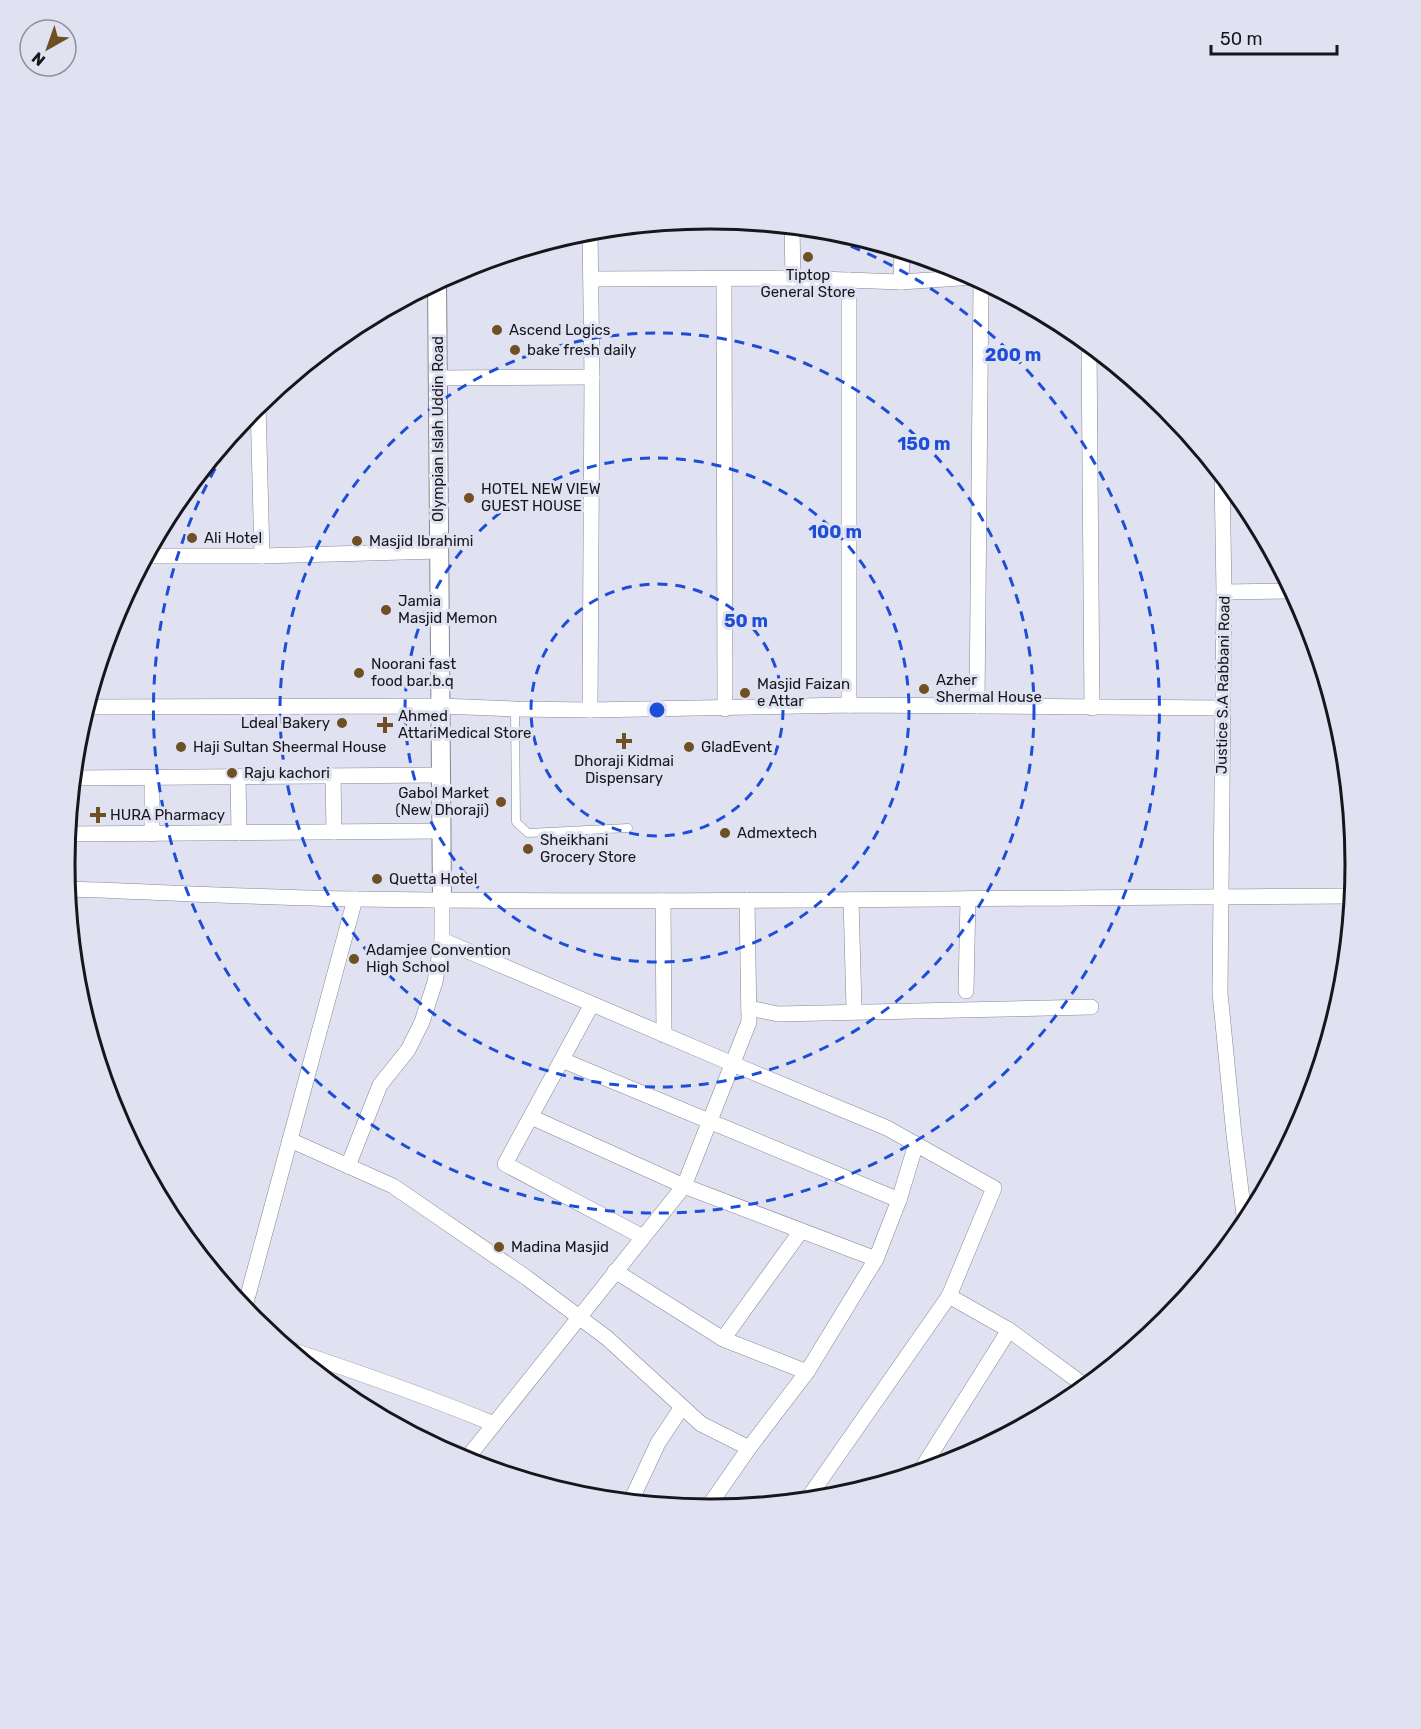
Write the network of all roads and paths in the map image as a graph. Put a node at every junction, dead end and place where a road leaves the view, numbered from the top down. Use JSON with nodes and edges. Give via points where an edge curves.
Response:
{"nodes":[{"id":1,"x":792,"y":234,"type":"edge"},
{"id":2,"x":590,"y":240,"type":"edge"},
{"id":3,"x":902,"y":259,"type":"edge"},
{"id":4,"x":793,"y":278,"type":"junction"},
{"id":5,"x":957,"y":278,"type":"edge"},
{"id":6,"x":591,"y":279,"type":"junction"},
{"id":7,"x":724,"y":279,"type":"junction"},
{"id":8,"x":849,"y":280,"type":"junction"},
{"id":9,"x":901,"y":282,"type":"junction"},
{"id":10,"x":981,"y":290,"type":"edge"},
{"id":11,"x":437,"y":291,"type":"edge"},
{"id":12,"x":1089,"y":354,"type":"edge"},
{"id":13,"x":592,"y":376,"type":"junction"},
{"id":14,"x":438,"y":378,"type":"junction"},
{"id":15,"x":258,"y":418,"type":"edge"},
{"id":16,"x":1221,"y":487,"type":"edge"},
{"id":17,"x":439,"y":551,"type":"junction"},
{"id":18,"x":155,"y":556,"type":"edge"},
{"id":19,"x":262,"y":556,"type":"junction"},
{"id":20,"x":1284,"y":591,"type":"edge"},
{"id":21,"x":1224,"y":592,"type":"junction"},
{"id":22,"x":849,"y":705,"type":"junction"},
{"id":23,"x":441,"y":706,"type":"junction"},
{"id":24,"x":977,"y":706,"type":"junction"},
{"id":25,"x":95,"y":707,"type":"edge"},
{"id":26,"x":1092,"y":708,"type":"junction"},
{"id":27,"x":1222,"y":708,"type":"junction"},
{"id":28,"x":725,"y":709,"type":"junction"},
{"id":29,"x":515,"y":710,"type":"junction"},
{"id":30,"x":590,"y":710,"type":"junction"},
{"id":31,"x":441,"y":775,"type":"junction"},
{"id":32,"x":333,"y":776,"type":"junction"},
{"id":33,"x":152,"y":777,"type":"junction"},
{"id":34,"x":238,"y":777,"type":"junction"},
{"id":35,"x":81,"y":778,"type":"edge"},
{"id":36,"x":628,"y":828,"type":"dead end"},
{"id":37,"x":441,"y":831,"type":"junction"},
{"id":38,"x":334,"y":832,"type":"junction"},
{"id":39,"x":239,"y":833,"type":"junction"},
{"id":40,"x":76,"y":834,"type":"edge"},
{"id":41,"x":153,"y":834,"type":"junction"},
{"id":42,"x":76,"y":889,"type":"edge"},
{"id":43,"x":1345,"y":896,"type":"edge"},
{"id":44,"x":1222,"y":897,"type":"junction"},
{"id":45,"x":355,"y":899,"type":"junction"},
{"id":46,"x":968,"y":899,"type":"junction"},
{"id":47,"x":442,"y":900,"type":"junction"},
{"id":48,"x":747,"y":900,"type":"junction"},
{"id":49,"x":851,"y":900,"type":"junction"},
{"id":50,"x":663,"y":901,"type":"junction"},
{"id":51,"x":442,"y":940,"type":"junction"},
{"id":52,"x":966,"y":991,"type":"dead end"},
{"id":53,"x":592,"y":1004,"type":"junction"},
{"id":54,"x":1091,"y":1007,"type":"dead end"},
{"id":55,"x":749,"y":1008,"type":"junction"},
{"id":56,"x":854,"y":1008,"type":"dead end"},
{"id":57,"x":664,"y":1035,"type":"junction"},
{"id":58,"x":562,"y":1060,"type":"junction"},
{"id":59,"x":733,"y":1064,"type":"junction"},
{"id":60,"x":531,"y":1117,"type":"junction"},
{"id":61,"x":710,"y":1123,"type":"junction"},
{"id":62,"x":290,"y":1140,"type":"junction"},
{"id":63,"x":916,"y":1144,"type":"junction"},
{"id":64,"x":348,"y":1166,"type":"junction"},
{"id":65,"x":684,"y":1186,"type":"junction"},
{"id":66,"x":899,"y":1200,"type":"junction"},
{"id":67,"x":1243,"y":1211,"type":"edge"},
{"id":68,"x":801,"y":1231,"type":"junction"},
{"id":69,"x":643,"y":1236,"type":"junction"},
{"id":70,"x":876,"y":1259,"type":"junction"},
{"id":71,"x":615,"y":1271,"type":"junction"},
{"id":72,"x":949,"y":1296,"type":"junction"},
{"id":73,"x":247,"y":1299,"type":"edge"},
{"id":74,"x":578,"y":1317,"type":"junction"},
{"id":75,"x":1010,"y":1330,"type":"junction"},
{"id":76,"x":723,"y":1339,"type":"junction"},
{"id":77,"x":307,"y":1355,"type":"edge"},
{"id":78,"x":807,"y":1372,"type":"junction"},
{"id":79,"x":1079,"y":1382,"type":"edge"},
{"id":80,"x":682,"y":1407,"type":"junction"},
{"id":81,"x":494,"y":1424,"type":"junction"},
{"id":82,"x":749,"y":1448,"type":"junction"},
{"id":83,"x":471,"y":1453,"type":"edge"},
{"id":84,"x":925,"y":1462,"type":"edge"},
{"id":85,"x":813,"y":1492,"type":"edge"},
{"id":86,"x":633,"y":1496,"type":"edge"},
{"id":87,"x":713,"y":1500,"type":"edge"}],
"edges":[{"from":1,"to":4,"type":"street"},
{"from":2,"to":6,"type":"street"},
{"from":3,"to":9,"type":"street"},
{"from":4,"to":7,"type":"street"},
{"from":4,"to":8,"type":"street"},
{"from":5,"to":9,"type":"street"},
{"from":6,"to":7,"type":"street"},
{"from":6,"to":13,"type":"street"},
{"from":7,"to":28,"type":"street"},
{"from":8,"to":9,"type":"street"},
{"from":8,"to":22,"type":"street"},
{"from":10,"to":24,"type":"street"},
{"from":11,"to":14,"type":"street","name":"Olympian Islah Uddin Road"},
{"from":12,"to":26,"type":"street"},
{"from":13,"to":14,"type":"street"},
{"from":13,"to":30,"type":"street"},
{"from":14,"to":17,"type":"street","name":"Olympian Islah Uddin Road"},
{"from":15,"to":19,"type":"street"},
{"from":16,"to":21,"type":"street","name":"Justice S.A Rabbani Road"},
{"from":17,"to":19,"type":"street"},
{"from":17,"to":23,"type":"street","name":"Olympian Islah Uddin Road"},
{"from":18,"to":19,"type":"street"},
{"from":20,"to":21,"type":"street"},
{"from":21,"to":27,"type":"street","name":"Justice S.A Rabbani Road"},
{"from":22,"to":24,"type":"street"},
{"from":22,"to":28,"type":"street"},
{"from":23,"to":25,"type":"street"},
{"from":23,"to":29,"type":"street"},
{"from":23,"to":31,"type":"street","name":"Olympian Islah Uddin Road"},
{"from":24,"to":26,"type":"street"},
{"from":26,"to":27,"type":"street"},
{"from":27,"to":44,"type":"street","name":"Justice S.A Rabbani Road"},
{"from":28,"to":30,"type":"street"},
{"from":29,"to":30,"type":"street"},
{"from":29,"to":36,"type":"lane","via":[[516,822],[521,828],[528,833]]},
{"from":31,"to":32,"type":"street"},
{"from":31,"to":37,"type":"street","name":"Olympian Islah Uddin Road"},
{"from":32,"to":34,"type":"street"},
{"from":32,"to":38,"type":"street"},
{"from":33,"to":34,"type":"street"},
{"from":33,"to":35,"type":"street"},
{"from":33,"to":41,"type":"street"},
{"from":34,"to":39,"type":"street"},
{"from":37,"to":38,"type":"street"},
{"from":37,"to":47,"type":"street","name":"Olympian Islah Uddin Road"},
{"from":38,"to":39,"type":"street"},
{"from":39,"to":41,"type":"street"},
{"from":40,"to":41,"type":"street"},
{"from":42,"to":45,"type":"street"},
{"from":43,"to":44,"type":"street"},
{"from":44,"to":46,"type":"street"},
{"from":44,"to":67,"type":"street","name":"Justice S.A Rabbani Road","via":[[1220,993]]},
{"from":45,"to":47,"type":"street"},
{"from":45,"to":62,"type":"street"},
{"from":46,"to":49,"type":"street"},
{"from":46,"to":52,"type":"street"},
{"from":47,"to":50,"type":"street"},
{"from":47,"to":51,"type":"street"},
{"from":48,"to":49,"type":"street"},
{"from":48,"to":50,"type":"street"},
{"from":48,"to":55,"type":"street"},
{"from":49,"to":56,"type":"street"},
{"from":50,"to":57,"type":"street"},
{"from":51,"to":53,"type":"street"},
{"from":51,"to":64,"type":"street","via":[[435,982],[422,1022],[408,1050],[380,1085]]},
{"from":53,"to":57,"type":"street"},
{"from":53,"to":58,"type":"street"},
{"from":54,"to":55,"type":"street","via":[[778,1014]]},
{"from":55,"to":59,"type":"street","via":[[749,1022]]},
{"from":57,"to":59,"type":"street"},
{"from":58,"to":60,"type":"street"},
{"from":58,"to":61,"type":"street"},
{"from":59,"to":61,"type":"street"},
{"from":59,"to":63,"type":"street","via":[[887,1128]]},
{"from":60,"to":65,"type":"street"},
{"from":60,"to":69,"type":"street","via":[[505,1164]]},
{"from":61,"to":65,"type":"street"},
{"from":61,"to":66,"type":"street"},
{"from":62,"to":64,"type":"street"},
{"from":62,"to":73,"type":"street"},
{"from":63,"to":66,"type":"street"},
{"from":63,"to":72,"type":"street","via":[[994,1188]]},
{"from":64,"to":74,"type":"street","via":[[393,1186]]},
{"from":65,"to":68,"type":"street"},
{"from":65,"to":69,"type":"street"},
{"from":66,"to":70,"type":"street"},
{"from":68,"to":70,"type":"street"},
{"from":68,"to":76,"type":"street"},
{"from":69,"to":71,"type":"street"},
{"from":70,"to":78,"type":"street"},
{"from":71,"to":74,"type":"street"},
{"from":71,"to":76,"type":"street"},
{"from":72,"to":75,"type":"street"},
{"from":72,"to":85,"type":"street"},
{"from":74,"to":80,"type":"street","via":[[607,1338]]},
{"from":74,"to":81,"type":"street"},
{"from":75,"to":79,"type":"street"},
{"from":75,"to":84,"type":"street"},
{"from":76,"to":78,"type":"street"},
{"from":77,"to":81,"type":"street"},
{"from":78,"to":82,"type":"street"},
{"from":80,"to":82,"type":"street","via":[[701,1424]]},
{"from":80,"to":86,"type":"street","via":[[658,1443]]},
{"from":81,"to":83,"type":"street"},
{"from":82,"to":87,"type":"street"}]}
